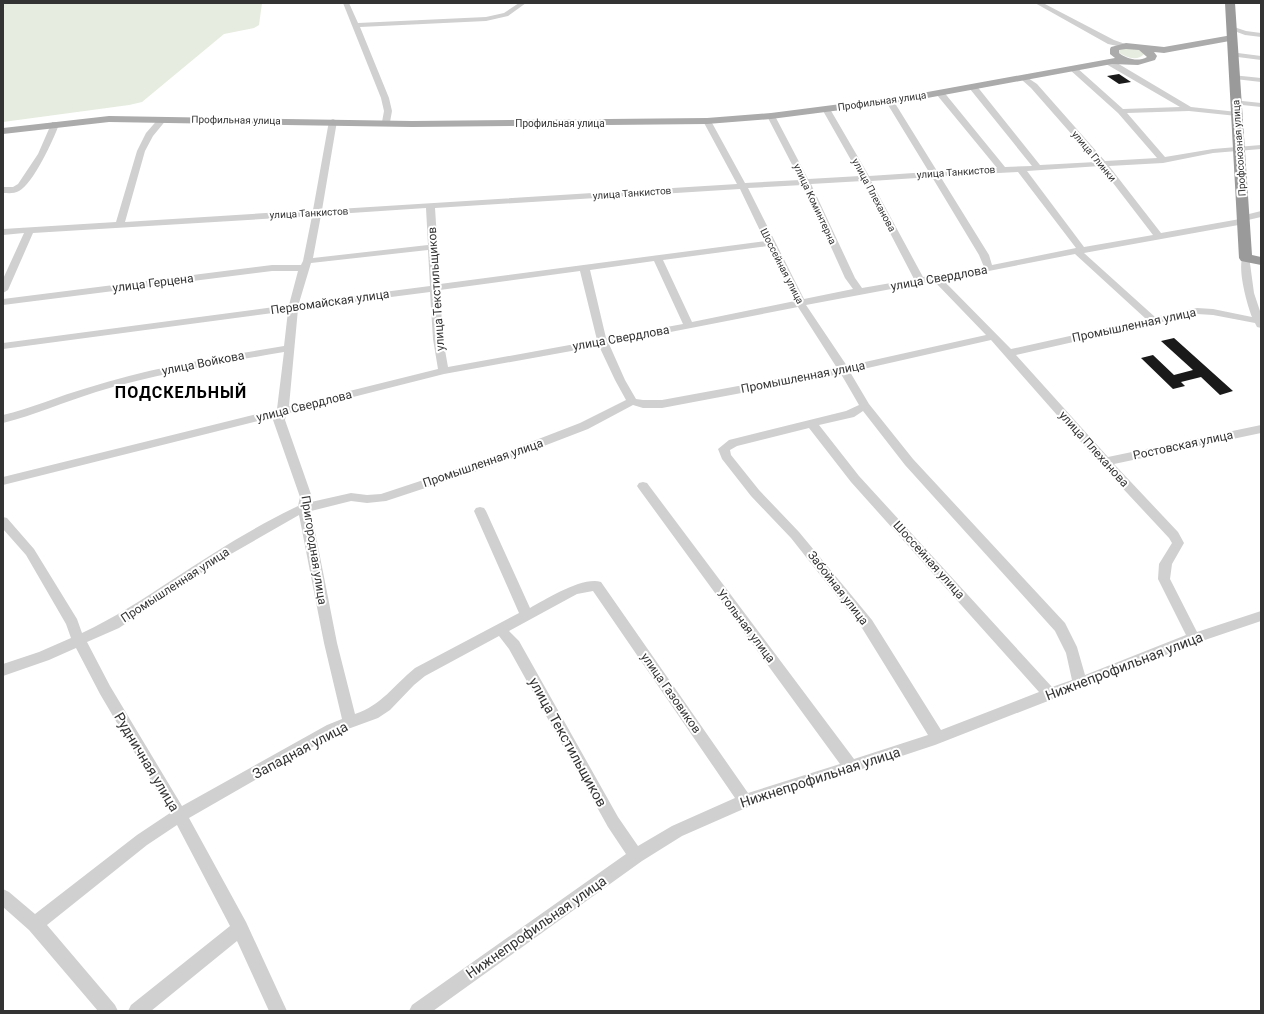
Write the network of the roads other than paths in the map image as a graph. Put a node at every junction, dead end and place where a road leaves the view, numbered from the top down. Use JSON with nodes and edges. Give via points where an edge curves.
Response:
{"nodes":[{"id":1,"x":346,"y":3,"type":"edge"},
{"id":2,"x":523,"y":3,"type":"edge"},
{"id":3,"x":1038,"y":3,"type":"edge"},
{"id":4,"x":1230,"y":3,"type":"edge"},
{"id":5,"x":356,"y":25,"type":"junction"},
{"id":6,"x":1261,"y":30,"type":"edge"},
{"id":7,"x":1245,"y":33,"type":"junction"},
{"id":8,"x":1232,"y":34,"type":"junction"},
{"id":9,"x":1261,"y":35,"type":"edge"},
{"id":10,"x":1199,"y":44,"type":"junction"},
{"id":11,"x":1143,"y":49,"type":"junction"},
{"id":12,"x":1164,"y":50,"type":"junction"},
{"id":13,"x":1113,"y":54,"type":"junction"},
{"id":14,"x":1233,"y":54,"type":"junction"},
{"id":15,"x":1152,"y":57,"type":"junction"},
{"id":16,"x":1261,"y":58,"type":"edge"},
{"id":17,"x":1073,"y":69,"type":"junction"},
{"id":18,"x":1235,"y":77,"type":"junction"},
{"id":19,"x":1025,"y":78,"type":"junction"},
{"id":20,"x":1261,"y":80,"type":"edge"},
{"id":21,"x":973,"y":87,"type":"junction"},
{"id":22,"x":940,"y":93,"type":"junction"},
{"id":23,"x":889,"y":100,"type":"junction"},
{"id":24,"x":1236,"y":102,"type":"junction"},
{"id":25,"x":1261,"y":105,"type":"edge"},
{"id":26,"x":826,"y":109,"type":"junction"},
{"id":27,"x":1189,"y":109,"type":"junction"},
{"id":28,"x":1121,"y":111,"type":"junction"},
{"id":29,"x":1237,"y":114,"type":"junction"},
{"id":30,"x":771,"y":116,"type":"junction"},
{"id":31,"x":162,"y":119,"type":"junction"},
{"id":32,"x":332,"y":121,"type":"junction"},
{"id":33,"x":707,"y":121,"type":"junction"},
{"id":34,"x":386,"y":122,"type":"junction"},
{"id":35,"x":55,"y":124,"type":"junction"},
{"id":36,"x":3,"y":131,"type":"edge"},
{"id":37,"x":1261,"y":147,"type":"edge"},
{"id":38,"x":1240,"y":150,"type":"junction"},
{"id":39,"x":1163,"y":160,"type":"junction"},
{"id":40,"x":1102,"y":163,"type":"junction"},
{"id":41,"x":1037,"y":167,"type":"junction"},
{"id":42,"x":1020,"y":168,"type":"junction"},
{"id":43,"x":1002,"y":169,"type":"junction"},
{"id":44,"x":934,"y":173,"type":"junction"},
{"id":45,"x":865,"y":177,"type":"junction"},
{"id":46,"x":805,"y":181,"type":"junction"},
{"id":47,"x":742,"y":185,"type":"junction"},
{"id":48,"x":3,"y":190,"type":"edge"},
{"id":49,"x":430,"y":206,"type":"junction"},
{"id":50,"x":317,"y":212,"type":"junction"},
{"id":51,"x":1261,"y":214,"type":"edge"},
{"id":52,"x":1244,"y":220,"type":"junction"},
{"id":53,"x":120,"y":224,"type":"junction"},
{"id":54,"x":30,"y":230,"type":"junction"},
{"id":55,"x":3,"y":232,"type":"edge"},
{"id":56,"x":1160,"y":237,"type":"junction"},
{"id":57,"x":770,"y":243,"type":"junction"},
{"id":58,"x":432,"y":247,"type":"junction"},
{"id":59,"x":1080,"y":250,"type":"junction"},
{"id":60,"x":657,"y":258,"type":"junction"},
{"id":61,"x":1246,"y":258,"type":"junction"},
{"id":62,"x":1261,"y":261,"type":"edge"},
{"id":63,"x":306,"y":264,"type":"junction"},
{"id":64,"x":584,"y":267,"type":"junction"},
{"id":65,"x":989,"y":269,"type":"junction"},
{"id":66,"x":936,"y":278,"type":"junction"},
{"id":67,"x":920,"y":281,"type":"junction"},
{"id":68,"x":435,"y":288,"type":"junction"},
{"id":69,"x":3,"y":290,"type":"edge"},
{"id":70,"x":859,"y":291,"type":"junction"},
{"id":71,"x":3,"y":302,"type":"edge"},
{"id":72,"x":801,"y":304,"type":"junction"},
{"id":73,"x":293,"y":308,"type":"junction"},
{"id":74,"x":1152,"y":320,"type":"junction"},
{"id":75,"x":1260,"y":323,"type":"edge"},
{"id":76,"x":689,"y":326,"type":"junction"},
{"id":77,"x":992,"y":336,"type":"junction"},
{"id":78,"x":602,"y":341,"type":"junction"},
{"id":79,"x":3,"y":346,"type":"edge"},
{"id":80,"x":289,"y":348,"type":"junction"},
{"id":81,"x":1009,"y":353,"type":"junction"},
{"id":82,"x":844,"y":370,"type":"junction"},
{"id":83,"x":444,"y":371,"type":"junction"},
{"id":84,"x":632,"y":401,"type":"junction"},
{"id":85,"x":865,"y":406,"type":"junction"},
{"id":86,"x":281,"y":412,"type":"junction"},
{"id":87,"x":3,"y":419,"type":"edge"},
{"id":88,"x":811,"y":423,"type":"junction"},
{"id":89,"x":1261,"y":429,"type":"edge"},
{"id":90,"x":1105,"y":462,"type":"junction"},
{"id":91,"x":3,"y":481,"type":"edge"},
{"id":92,"x":643,"y":486,"type":"dead end"},
{"id":93,"x":304,"y":508,"type":"junction"},
{"id":94,"x":480,"y":511,"type":"dead end"},
{"id":95,"x":3,"y":521,"type":"edge"},
{"id":96,"x":596,"y":585,"type":"joint"},
{"id":97,"x":526,"y":614,"type":"junction"},
{"id":98,"x":1261,"y":616,"type":"edge"},
{"id":99,"x":500,"y":629,"type":"junction"},
{"id":100,"x":1194,"y":638,"type":"junction"},
{"id":101,"x":79,"y":641,"type":"junction"},
{"id":102,"x":3,"y":670,"type":"edge"},
{"id":103,"x":1079,"y":682,"type":"junction"},
{"id":104,"x":1050,"y":695,"type":"junction"},
{"id":105,"x":350,"y":722,"type":"junction"},
{"id":106,"x":938,"y":738,"type":"junction"},
{"id":107,"x":850,"y":766,"type":"junction"},
{"id":108,"x":745,"y":801,"type":"junction"},
{"id":109,"x":180,"y":816,"type":"junction"},
{"id":110,"x":636,"y":856,"type":"junction"},
{"id":111,"x":4,"y":900,"type":"edge"},
{"id":112,"x":35,"y":924,"type":"junction"},
{"id":113,"x":240,"y":928,"type":"junction"},
{"id":114,"x":110,"y":1011,"type":"edge"},
{"id":115,"x":137,"y":1011,"type":"edge"},
{"id":116,"x":278,"y":1011,"type":"edge"},
{"id":117,"x":418,"y":1011,"type":"edge"}],
"edges":[{"from":1,"to":5,"type":"street"},
{"from":2,"to":5,"type":"street","via":[[506,15],[486,19]]},
{"from":3,"to":13,"type":"street"},
{"from":4,"to":8,"type":"highway","name":"Профсоюзная улица"},
{"from":5,"to":34,"type":"street","via":[[385,98],[388,111]]},
{"from":6,"to":7,"type":"street"},
{"from":7,"to":8,"type":"street"},
{"from":7,"to":8,"type":"street","via":[[1238,36]]},
{"from":7,"to":9,"type":"street"},
{"from":8,"to":10,"type":"main road"},
{"from":8,"to":14,"type":"highway","name":"Профсоюзная улица"},
{"from":10,"to":12,"type":"main road"},
{"from":10,"to":14,"type":"main road","via":[[1219,46]]},
{"from":11,"to":12,"type":"main road"},
{"from":11,"to":13,"type":"main road","via":[[1127,46]]},
{"from":11,"to":15,"type":"main road","via":[[1151,53]]},
{"from":12,"to":15,"type":"main road"},
{"from":13,"to":15,"type":"main road","via":[[1131,61],[1145,61]]},
{"from":13,"to":17,"type":"main road","name":"Профильная улица"},
{"from":13,"to":27,"type":"street"},
{"from":14,"to":16,"type":"street"},
{"from":14,"to":18,"type":"highway","name":"Профсоюзная улица"},
{"from":17,"to":19,"type":"main road","name":"Профильная улица"},
{"from":17,"to":28,"type":"street"},
{"from":18,"to":20,"type":"street"},
{"from":18,"to":24,"type":"highway","name":"Профсоюзная улица"},
{"from":19,"to":21,"type":"main road","name":"Профильная улица"},
{"from":19,"to":40,"type":"street","name":"улица Глинки"},
{"from":21,"to":22,"type":"main road","name":"Профильная улица"},
{"from":21,"to":41,"type":"street"},
{"from":22,"to":23,"type":"main road","name":"Профильная улица"},
{"from":22,"to":43,"type":"street"},
{"from":23,"to":26,"type":"main road","name":"Профильная улица"},
{"from":23,"to":44,"type":"street"},
{"from":24,"to":25,"type":"street"},
{"from":24,"to":29,"type":"highway","name":"Профсоюзная улица"},
{"from":26,"to":30,"type":"main road","name":"Профильная улица"},
{"from":26,"to":45,"type":"street","name":"улица Плеханова"},
{"from":27,"to":28,"type":"street"},
{"from":27,"to":29,"type":"street"},
{"from":28,"to":39,"type":"street"},
{"from":29,"to":38,"type":"highway","name":"Профсоюзная улица"},
{"from":30,"to":33,"type":"main road","name":"Профильная улица"},
{"from":30,"to":46,"type":"street","name":"улица Коминтерна"},
{"from":31,"to":32,"type":"main road","name":"Профильная улица"},
{"from":31,"to":35,"type":"main road","name":"Профильная улица","via":[[109,119]]},
{"from":31,"to":53,"type":"street","via":[[149,135],[141,151]]},
{"from":32,"to":34,"type":"main road","name":"Профильная улица"},
{"from":32,"to":50,"type":"street","name":"Пригородная улица"},
{"from":33,"to":34,"type":"main road","name":"Профильная улица"},
{"from":33,"to":47,"type":"street","name":"Шоссейная улица"},
{"from":35,"to":36,"type":"main road","name":"Профильная улица"},
{"from":35,"to":48,"type":"street","via":[[52,136],[21,186],[15,190]]},
{"from":37,"to":38,"type":"street","name":"улица Танкистов"},
{"from":38,"to":39,"type":"street","name":"улица Танкистов","via":[[1213,151]]},
{"from":38,"to":52,"type":"highway","name":"Профсоюзная улица"},
{"from":39,"to":40,"type":"street","name":"улица Танкистов"},
{"from":40,"to":41,"type":"street","name":"улица Танкистов"},
{"from":40,"to":56,"type":"street","name":"улица Глинки"},
{"from":41,"to":42,"type":"street","name":"улица Танкистов"},
{"from":42,"to":43,"type":"street","name":"улица Танкистов"},
{"from":42,"to":59,"type":"street"},
{"from":43,"to":44,"type":"street","name":"улица Танкистов"},
{"from":44,"to":45,"type":"street","name":"улица Танкистов"},
{"from":44,"to":65,"type":"street","via":[[984,255]]},
{"from":45,"to":46,"type":"street","name":"улица Танкистов"},
{"from":45,"to":67,"type":"street","name":"улица Плеханова"},
{"from":46,"to":47,"type":"street","name":"улица Танкистов"},
{"from":46,"to":70,"type":"street","name":"улица Коминтерна","via":[[850,278]]},
{"from":47,"to":49,"type":"street","name":"улица Танкистов"},
{"from":47,"to":57,"type":"street","name":"Шоссейная улица"},
{"from":49,"to":50,"type":"street","name":"улица Танкистов"},
{"from":49,"to":58,"type":"street","name":"улица Текстильщиков"},
{"from":50,"to":53,"type":"street","name":"улица Танкистов"},
{"from":50,"to":63,"type":"street","name":"Пригородная улица"},
{"from":51,"to":52,"type":"street","name":"улица Свердлова"},
{"from":52,"to":56,"type":"street","name":"улица Свердлова"},
{"from":52,"to":61,"type":"highway","name":"Профсоюзная улица"},
{"from":53,"to":54,"type":"street","name":"улица Танкистов"},
{"from":54,"to":55,"type":"street","name":"улица Танкистов"},
{"from":54,"to":69,"type":"street"},
{"from":56,"to":59,"type":"street","name":"улица Свердлова"},
{"from":57,"to":60,"type":"street","name":"Первомайская улица"},
{"from":57,"to":72,"type":"street","name":"Шоссейная улица"},
{"from":58,"to":63,"type":"street","name":"улица Герцена"},
{"from":58,"to":68,"type":"street","name":"улица Текстильщиков"},
{"from":59,"to":65,"type":"street","name":"улица Свердлова"},
{"from":59,"to":74,"type":"street"},
{"from":60,"to":64,"type":"street","name":"Первомайская улица"},
{"from":60,"to":76,"type":"street"},
{"from":61,"to":62,"type":"highway"},
{"from":61,"to":75,"type":"street","via":[[1249,298]]},
{"from":63,"to":71,"type":"street","name":"улица Герцена"},
{"from":63,"to":73,"type":"street","name":"Пригородная улица"},
{"from":64,"to":68,"type":"street","name":"Первомайская улица"},
{"from":64,"to":78,"type":"street"},
{"from":65,"to":66,"type":"street","name":"улица Свердлова"},
{"from":66,"to":67,"type":"street","name":"улица Свердлова"},
{"from":66,"to":77,"type":"street","name":"улица Плеханова"},
{"from":67,"to":70,"type":"street","name":"улица Свердлова"},
{"from":68,"to":73,"type":"street","name":"Первомайская улица"},
{"from":68,"to":83,"type":"street","name":"улица Текстильщиков","via":[[438,339]]},
{"from":70,"to":72,"type":"street","name":"улица Свердлова"},
{"from":72,"to":76,"type":"street","name":"улица Свердлова"},
{"from":72,"to":82,"type":"street","name":"Шоссейная улица"},
{"from":73,"to":79,"type":"street","name":"Первомайская улица"},
{"from":73,"to":80,"type":"street","name":"Пригородная улица"},
{"from":74,"to":75,"type":"street","name":"Промышленная улица","via":[[1197,311],[1213,312]]},
{"from":74,"to":81,"type":"street","name":"Промышленная улица"},
{"from":76,"to":78,"type":"street","name":"улица Свердлова"},
{"from":77,"to":81,"type":"street","name":"улица Плеханова"},
{"from":77,"to":82,"type":"street","name":"Промышленная улица"},
{"from":78,"to":83,"type":"street","name":"улица Свердлова"},
{"from":78,"to":84,"type":"street"},
{"from":80,"to":86,"type":"street","name":"Пригородная улица"},
{"from":80,"to":87,"type":"street","name":"улица Войкова","via":[[169,369],[91,390]]},
{"from":81,"to":90,"type":"street","name":"улица Плеханова"},
{"from":82,"to":84,"type":"street","name":"Промышленная улица","via":[[662,404]]},
{"from":82,"to":85,"type":"street","name":"Шоссейная улица"},
{"from":83,"to":86,"type":"street","name":"улица Свердлова"},
{"from":84,"to":93,"type":"street","name":"Промышленная улица","via":[[584,426],[488,463],[382,498],[351,497]]},
{"from":85,"to":88,"type":"street","via":[[850,414]]},
{"from":85,"to":103,"type":"street","name":"Шоссейная улица","via":[[909,462],[1060,627],[1072,647]]},
{"from":86,"to":91,"type":"street","name":"улица Свердлова"},
{"from":86,"to":93,"type":"street","name":"Пригородная улица","via":[[279,420],[306,497]]},
{"from":88,"to":104,"type":"street","name":"Шоссейная улица","via":[[855,478]]},
{"from":88,"to":106,"type":"street","name":"Забойная улица","via":[[733,443],[724,449],[726,456],[755,493],[795,535],[867,624]]},
{"from":89,"to":90,"type":"street","name":"Ростовская улица"},
{"from":90,"to":100,"type":"street","name":"улица Плеханова","via":[[1174,535],[1178,543],[1167,560],[1163,571],[1164,579]]},
{"from":92,"to":107,"type":"street","name":"Угольная улица"},
{"from":93,"to":101,"type":"street","name":"Промышленная улица","via":[[220,555],[114,624]]},
{"from":93,"to":105,"type":"street","name":"Пригородная улица","via":[[336,676]]},
{"from":94,"to":97,"type":"street"},
{"from":95,"to":101,"type":"street","name":"Рудничная улица","via":[[30,552],[72,623]]},
{"from":96,"to":97,"type":"street","name":"Западная улица","via":[[574,590]]},
{"from":96,"to":108,"type":"street","name":"улица Газовиков"},
{"from":97,"to":99,"type":"street","name":"Западная улица"},
{"from":98,"to":100,"type":"street","name":"Нижнепрофильная улица"},
{"from":99,"to":105,"type":"street","name":"Западная улица","via":[[420,672],[373,714]]},
{"from":99,"to":110,"type":"street","name":"улица Текстильщиков","via":[[514,645],[613,822]]},
{"from":100,"to":103,"type":"street","name":"Нижнепрофильная улица"},
{"from":101,"to":102,"type":"street","name":"Промышленная улица"},
{"from":101,"to":109,"type":"street","name":"Рудничная улица"},
{"from":103,"to":104,"type":"street","name":"Нижнепрофильная улица"},
{"from":104,"to":106,"type":"street","name":"Нижнепрофильная улица"},
{"from":105,"to":109,"type":"street","name":"Западная улица","via":[[332,729]]},
{"from":106,"to":107,"type":"street","name":"Нижнепрофильная улица"},
{"from":107,"to":108,"type":"street","name":"Нижнепрофильная улица"},
{"from":108,"to":110,"type":"street","name":"Нижнепрофильная улица","via":[[677,830]]},
{"from":109,"to":112,"type":"street","name":"Западная улица","via":[[142,840]]},
{"from":109,"to":113,"type":"street","name":"Рудничная улица"},
{"from":110,"to":117,"type":"street","name":"Нижнепрофильная улица"},
{"from":111,"to":112,"type":"street"},
{"from":112,"to":114,"type":"street"},
{"from":113,"to":115,"type":"street"},
{"from":113,"to":116,"type":"street","name":"Рудничная улица"}]}
